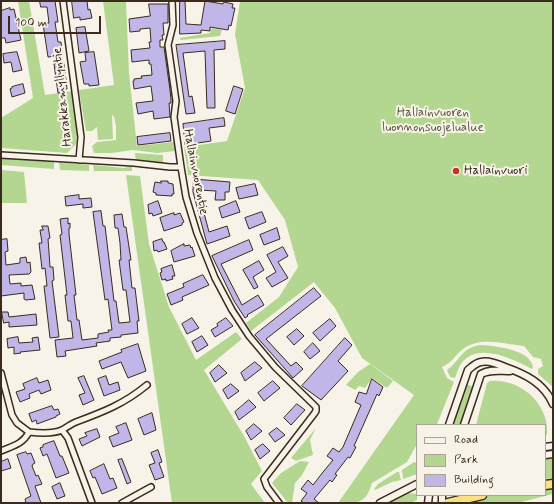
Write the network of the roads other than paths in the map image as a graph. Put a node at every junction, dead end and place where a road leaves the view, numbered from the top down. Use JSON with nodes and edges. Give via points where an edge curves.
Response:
{"nodes":[{"id":1,"x":63,"y":1,"type":"edge"},
{"id":2,"x":172,"y":1,"type":"edge"},
{"id":3,"x":1,"y":154,"type":"edge"},
{"id":4,"x":79,"y":160,"type":"junction"},
{"id":5,"x":181,"y":167,"type":"junction"},
{"id":6,"x":517,"y":372,"type":"junction"},
{"id":7,"x":1,"y":373,"type":"edge"},
{"id":8,"x":147,"y":385,"type":"dead end"},
{"id":9,"x":553,"y":404,"type":"edge"},
{"id":10,"x":449,"y":424,"type":"edge"},
{"id":11,"x":464,"y":424,"type":"edge"},
{"id":12,"x":62,"y":430,"type":"junction"},
{"id":13,"x":28,"y":432,"type":"junction"},
{"id":14,"x":1,"y":451,"type":"edge"},
{"id":15,"x":414,"y":485,"type":"edge"},
{"id":16,"x":151,"y":487,"type":"dead end"},
{"id":17,"x":478,"y":496,"type":"edge"},
{"id":18,"x":92,"y":503,"type":"edge"},
{"id":19,"x":122,"y":503,"type":"edge"},
{"id":20,"x":279,"y":503,"type":"edge"},
{"id":21,"x":380,"y":503,"type":"edge"},
{"id":22,"x":448,"y":503,"type":"edge"}],
"edges":[{"from":1,"to":4,"type":"street","name":"Harakkamyllyntie","via":[[81,137]]},
{"from":2,"to":5,"type":"street","name":"Hallainvuorentie","via":[[173,25],[168,45],[176,101],[174,115]]},
{"from":3,"to":4,"type":"street","name":"Harakkamyllyntie"},
{"from":4,"to":5,"type":"street"},
{"from":5,"to":20,"type":"street","name":"Hallainvuorentie","via":[[197,233],[208,264],[228,303],[262,353],[316,407],[316,411],[265,476],[265,484]]},
{"from":6,"to":9,"type":"street","via":[[542,387]]},
{"from":6,"to":10,"type":"street","via":[[494,363],[474,364],[468,370]]},
{"from":6,"to":11,"type":"street","via":[[492,370],[481,374]]},
{"from":7,"to":13,"type":"street","via":[[12,415]]},
{"from":8,"to":12,"type":"street","via":[[112,409]]},
{"from":12,"to":13,"type":"street"},
{"from":12,"to":18,"type":"street","via":[[68,438]]},
{"from":13,"to":14,"type":"street","via":[[21,442]]},
{"from":15,"to":21,"type":"street"},
{"from":16,"to":19,"type":"street"},
{"from":17,"to":22,"type":"highway"}]}
